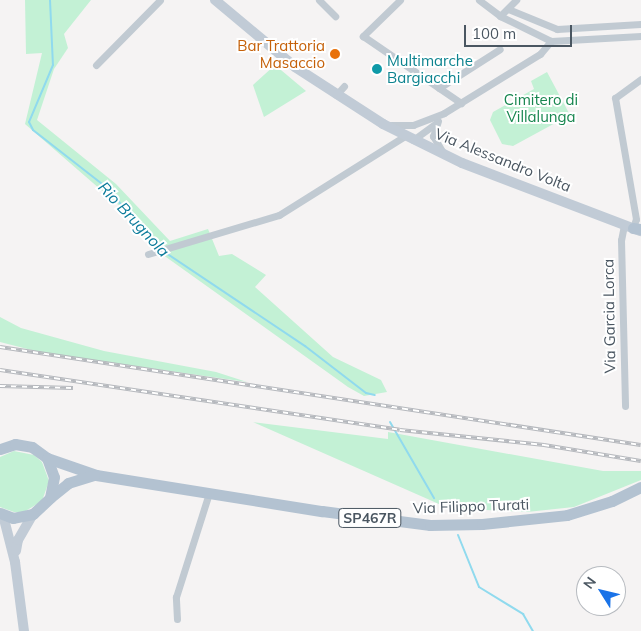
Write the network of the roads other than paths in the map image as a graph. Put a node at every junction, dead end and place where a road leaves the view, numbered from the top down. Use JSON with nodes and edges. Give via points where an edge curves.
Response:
{"nodes":[{"id":1,"x":160,"y":0,"type":"edge"},
{"id":2,"x":215,"y":0,"type":"edge"},
{"id":3,"x":319,"y":0,"type":"edge"},
{"id":4,"x":400,"y":0,"type":"edge"},
{"id":5,"x":479,"y":0,"type":"edge"},
{"id":6,"x":516,"y":0,"type":"edge"},
{"id":7,"x":508,"y":9,"type":"junction"},
{"id":8,"x":335,"y":16,"type":"dead end"},
{"id":9,"x":500,"y":16,"type":"junction"},
{"id":10,"x":641,"y":24,"type":"edge"},
{"id":11,"x":641,"y":36,"type":"edge"},
{"id":12,"x":551,"y":41,"type":"junction"},
{"id":13,"x":500,"y":49,"type":"dead end"},
{"id":14,"x":96,"y":65,"type":"dead end"},
{"id":15,"x":641,"y":79,"type":"edge"},
{"id":16,"x":344,"y":86,"type":"dead end"},
{"id":17,"x":439,"y":88,"type":"junction"},
{"id":18,"x":336,"y":95,"type":"junction"},
{"id":19,"x":460,"y":103,"type":"junction"},
{"id":20,"x":444,"y":113,"type":"junction"},
{"id":21,"x":427,"y":121,"type":"junction"},
{"id":22,"x":438,"y":121,"type":"junction"},
{"id":23,"x":383,"y":124,"type":"junction"},
{"id":24,"x":409,"y":138,"type":"junction"},
{"id":25,"x":462,"y":163,"type":"junction"},
{"id":26,"x":635,"y":229,"type":"edge"},
{"id":27,"x":148,"y":254,"type":"dead end"},
{"id":28,"x":625,"y":406,"type":"dead end"},
{"id":29,"x":0,"y":448,"type":"edge"},
{"id":30,"x":47,"y":458,"type":"junction"},
{"id":31,"x":96,"y":475,"type":"junction"},
{"id":32,"x":641,"y":487,"type":"edge"},
{"id":33,"x":208,"y":493,"type":"junction"},
{"id":34,"x":50,"y":498,"type":"junction"},
{"id":35,"x":1,"y":514,"type":"edge"},
{"id":36,"x":33,"y":514,"type":"junction"},
{"id":37,"x":15,"y":562,"type":"junction"},
{"id":38,"x":177,"y":619,"type":"dead end"},
{"id":39,"x":24,"y":631,"type":"edge"}],
"edges":[{"from":1,"to":14,"type":"street"},
{"from":2,"to":18,"type":"main road","name":"Via Alessandro Volta","via":[[295,67]]},
{"from":3,"to":8,"type":"street"},
{"from":4,"to":17,"type":"street","via":[[364,36]]},
{"from":5,"to":9,"type":"street"},
{"from":6,"to":7,"type":"street"},
{"from":7,"to":9,"type":"street"},
{"from":7,"to":10,"type":"street","via":[[557,29]]},
{"from":9,"to":12,"type":"street"},
{"from":11,"to":12,"type":"street"},
{"from":12,"to":19,"type":"street","via":[[540,54]]},
{"from":13,"to":17,"type":"street"},
{"from":15,"to":26,"type":"street","name":"Via Garcia Lorca","via":[[615,98]]},
{"from":16,"to":18,"type":"street"},
{"from":17,"to":19,"type":"street"},
{"from":18,"to":23,"type":"main road","name":"Via Alessandro Volta"},
{"from":19,"to":20,"type":"street"},
{"from":20,"to":21,"type":"street"},
{"from":20,"to":22,"type":"street"},
{"from":21,"to":23,"type":"street","via":[[407,126]]},
{"from":21,"to":24,"type":"street"},
{"from":22,"to":24,"type":"street"},
{"from":22,"to":25,"type":"street","via":[[433,136],[435,144]]},
{"from":23,"to":24,"type":"main road","name":"Via Alessandro Volta"},
{"from":24,"to":25,"type":"main road","name":"Via Alessandro Volta"},
{"from":24,"to":27,"type":"street","via":[[279,215]]},
{"from":25,"to":26,"type":"main road","name":"Via Alessandro Volta"},
{"from":26,"to":28,"type":"street","name":"Via Garcia Lorca","via":[[621,240]]},
{"from":29,"to":30,"type":"main road","number":"SP467R","via":[[24,444]]},
{"from":30,"to":31,"type":"main road","name":"Via Filippo Turati","number":"SP467R"},
{"from":30,"to":34,"type":"main road","via":[[54,478]]},
{"from":31,"to":33,"type":"main road","name":"Via Filippo Turati","number":"SP467R"},
{"from":31,"to":34,"type":"main road","name":"Via Filippo Turati","number":"SP467R","via":[[68,483]]},
{"from":32,"to":33,"type":"main road","name":"Via Filippo Turati","number":"SP467R","via":[[612,501],[567,515],[445,525],[382,520]]},
{"from":33,"to":38,"type":"street","via":[[176,597]]},
{"from":34,"to":36,"type":"main road","number":"SP467R"},
{"from":35,"to":36,"type":"main road","number":"SP467R","via":[[18,518]]},
{"from":35,"to":37,"type":"main road","number":"SP467R"},
{"from":36,"to":37,"type":"main road","number":"SP467R","via":[[18,540]]},
{"from":37,"to":39,"type":"main road","number":"SP467R"}]}
